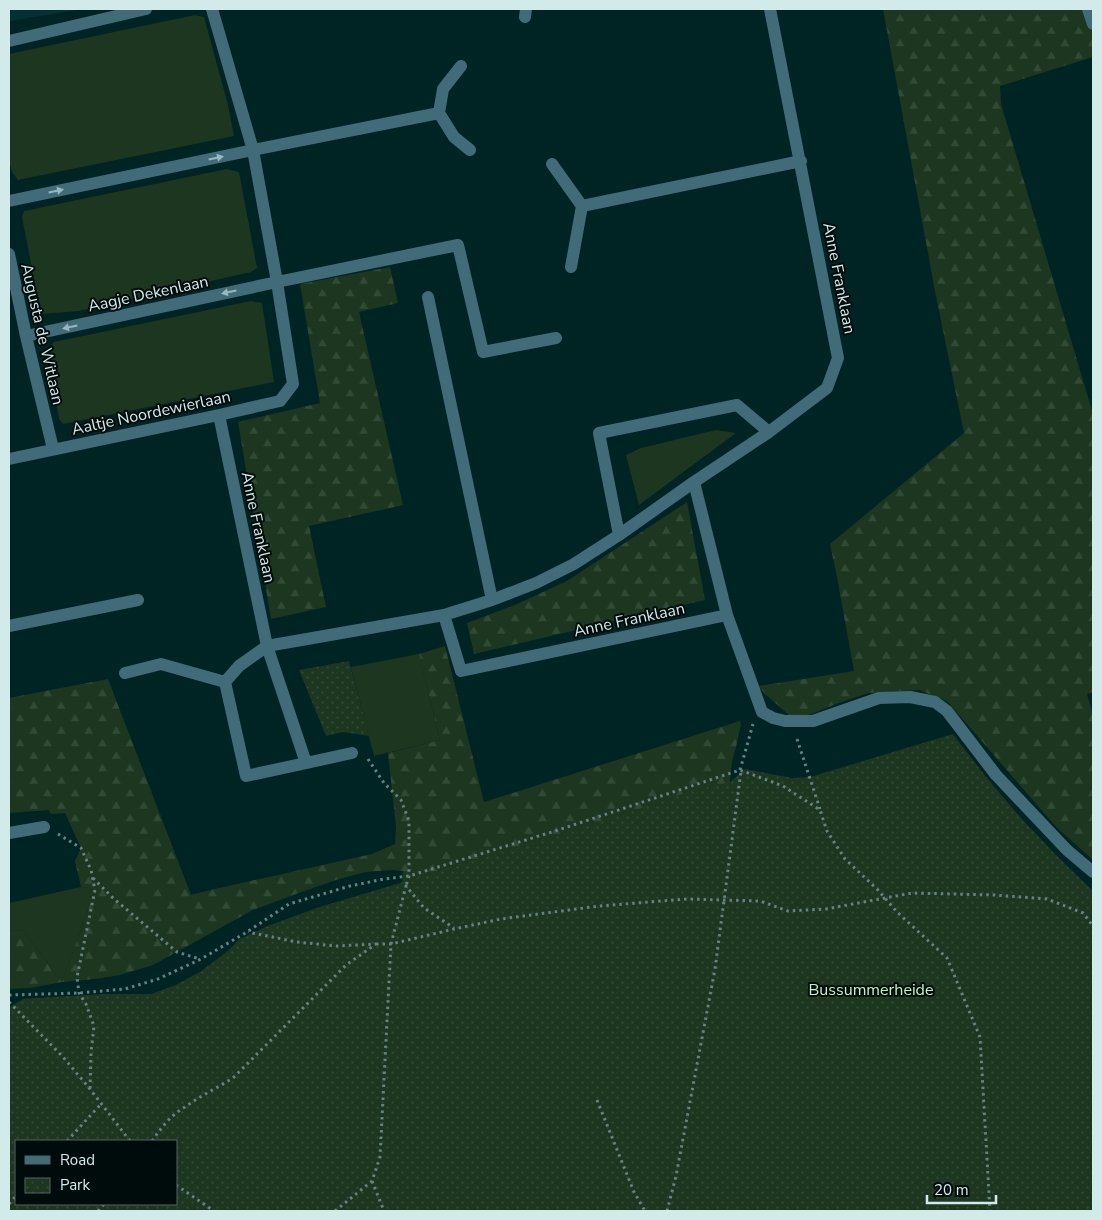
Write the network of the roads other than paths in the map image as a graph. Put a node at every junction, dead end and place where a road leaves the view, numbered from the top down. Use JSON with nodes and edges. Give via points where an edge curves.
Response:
{"nodes":[{"id":1,"x":146,"y":9,"type":"edge"},
{"id":2,"x":212,"y":9,"type":"edge"},
{"id":3,"x":770,"y":9,"type":"edge"},
{"id":4,"x":1088,"y":9,"type":"edge"},
{"id":5,"x":1093,"y":24,"type":"edge"},
{"id":6,"x":9,"y":41,"type":"edge"},
{"id":7,"x":461,"y":66,"type":"dead end"},
{"id":8,"x":439,"y":114,"type":"junction"},
{"id":9,"x":253,"y":150,"type":"junction"},
{"id":10,"x":470,"y":150,"type":"dead end"},
{"id":11,"x":801,"y":161,"type":"junction"},
{"id":12,"x":552,"y":164,"type":"dead end"},
{"id":13,"x":9,"y":201,"type":"edge"},
{"id":14,"x":582,"y":206,"type":"junction"},
{"id":15,"x":9,"y":254,"type":"edge"},
{"id":16,"x":571,"y":267,"type":"dead end"},
{"id":17,"x":277,"y":282,"type":"junction"},
{"id":18,"x":428,"y":297,"type":"dead end"},
{"id":19,"x":26,"y":336,"type":"junction"},
{"id":20,"x":556,"y":338,"type":"dead end"},
{"id":21,"x":218,"y":415,"type":"junction"},
{"id":22,"x":769,"y":432,"type":"junction"},
{"id":23,"x":53,"y":449,"type":"junction"},
{"id":24,"x":9,"y":459,"type":"edge"},
{"id":25,"x":694,"y":482,"type":"junction"},
{"id":26,"x":619,"y":535,"type":"junction"},
{"id":27,"x":138,"y":600,"type":"dead end"},
{"id":28,"x":492,"y":600,"type":"junction"},
{"id":29,"x":444,"y":615,"type":"junction"},
{"id":30,"x":727,"y":615,"type":"junction"},
{"id":31,"x":9,"y":626,"type":"edge"},
{"id":32,"x":267,"y":646,"type":"junction"},
{"id":33,"x":125,"y":673,"type":"dead end"},
{"id":34,"x":225,"y":682,"type":"junction"},
{"id":35,"x":352,"y":753,"type":"road end"},
{"id":36,"x":306,"y":763,"type":"junction"},
{"id":37,"x":44,"y":826,"type":"road end"},
{"id":38,"x":9,"y":833,"type":"edge"},
{"id":39,"x":1093,"y":872,"type":"edge"}],
"edges":[{"from":1,"to":6,"type":"street"},
{"from":2,"to":9,"type":"street"},
{"from":3,"to":11,"type":"street","name":"Anne Franklaan"},
{"from":4,"to":5,"type":"street"},
{"from":7,"to":8,"type":"street","via":[[443,89]]},
{"from":8,"to":9,"type":"street"},
{"from":8,"to":10,"type":"street","via":[[454,137]]},
{"from":13,"to":9,"type":"street","one_way":true},
{"from":9,"to":17,"type":"street"},
{"from":11,"to":14,"type":"street"},
{"from":11,"to":22,"type":"street","name":"Anne Franklaan","via":[[838,358],[827,388]]},
{"from":12,"to":14,"type":"street"},
{"from":14,"to":16,"type":"street"},
{"from":15,"to":19,"type":"street","name":"Augusta de Witlaan"},
{"from":17,"to":19,"type":"street","name":"Aagje Dekenlaan","one_way":true},
{"from":17,"to":20,"type":"street","name":"Aagje Dekenlaan","via":[[458,245],[483,352]]},
{"from":17,"to":21,"type":"street","name":"Aaltje Noordewierlaan","via":[[292,384],[280,401]]},
{"from":18,"to":28,"type":"street"},
{"from":19,"to":23,"type":"street","name":"Augusta de Witlaan"},
{"from":21,"to":23,"type":"street","name":"Aaltje Noordewierlaan"},
{"from":21,"to":32,"type":"street","name":"Anne Franklaan"},
{"from":22,"to":25,"type":"street","name":"Anne Franklaan"},
{"from":22,"to":26,"type":"street","via":[[737,405],[599,433]]},
{"from":23,"to":24,"type":"street","name":"Aaltje Noordewierlaan"},
{"from":25,"to":26,"type":"street","name":"Anne Franklaan"},
{"from":25,"to":30,"type":"street"},
{"from":26,"to":28,"type":"street","name":"Anne Franklaan","via":[[574,564]]},
{"from":27,"to":31,"type":"street"},
{"from":28,"to":29,"type":"street","name":"Anne Franklaan"},
{"from":29,"to":30,"type":"street","name":"Anne Franklaan","via":[[461,671]]},
{"from":29,"to":32,"type":"street","name":"Anne Franklaan"},
{"from":30,"to":39,"type":"street","via":[[762,712],[785,721],[813,721],[879,698],[910,697],[935,702],[947,711],[996,775],[1067,850]]},
{"from":32,"to":34,"type":"street","name":"Anne Franklaan","via":[[238,666]]},
{"from":32,"to":36,"type":"street","name":"Anne Franklaan"},
{"from":33,"to":34,"type":"street","via":[[161,664]]},
{"from":34,"to":36,"type":"street","via":[[246,776]]},
{"from":35,"to":36,"type":"street"},
{"from":37,"to":38,"type":"street"}]}
